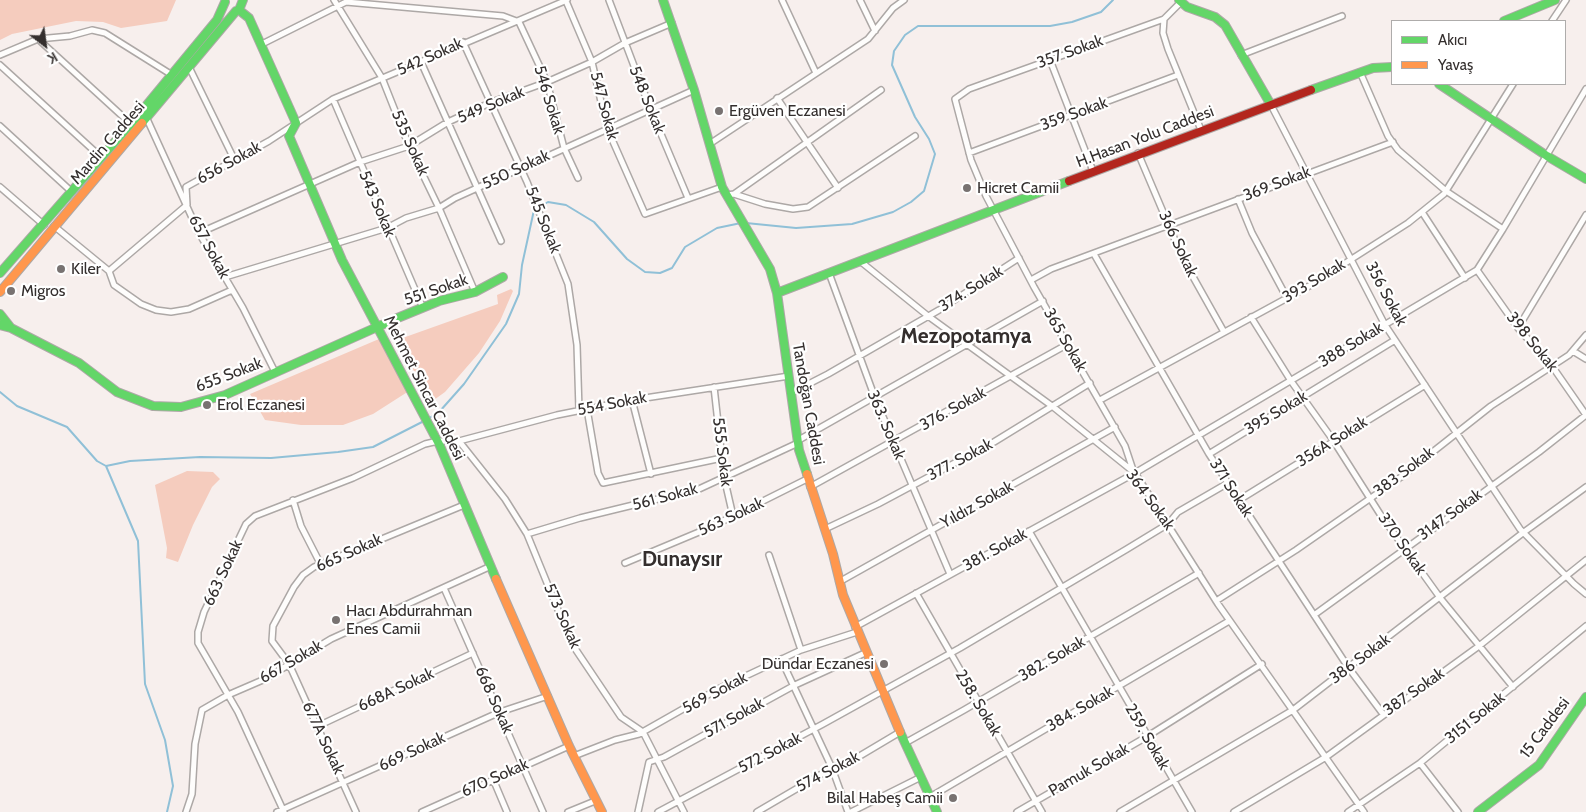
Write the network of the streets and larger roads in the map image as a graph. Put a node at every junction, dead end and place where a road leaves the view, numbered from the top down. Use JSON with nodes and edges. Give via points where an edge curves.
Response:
{"nodes":[{"id":1,"x":243,"y":0,"type":"edge"},
{"id":2,"x":567,"y":0,"type":"edge"},
{"id":3,"x":609,"y":0,"type":"edge"},
{"id":4,"x":664,"y":0,"type":"edge"},
{"id":5,"x":782,"y":0,"type":"edge"},
{"id":6,"x":860,"y":0,"type":"edge"},
{"id":7,"x":904,"y":0,"type":"edge"},
{"id":8,"x":1555,"y":0,"type":"edge"},
{"id":9,"x":1566,"y":0,"type":"edge"},
{"id":10,"x":225,"y":1,"type":"edge"},
{"id":11,"x":1180,"y":1,"type":"edge"},
{"id":12,"x":336,"y":2,"type":"edge"},
{"id":13,"x":238,"y":10,"type":"junction"},
{"id":14,"x":1342,"y":16,"type":"dead end"},
{"id":15,"x":1164,"y":19,"type":"junction"},
{"id":16,"x":1506,"y":20,"type":"edge"},
{"id":17,"x":1553,"y":20,"type":"edge"},
{"id":18,"x":520,"y":22,"type":"junction"},
{"id":19,"x":672,"y":24,"type":"junction"},
{"id":20,"x":876,"y":31,"type":"junction"},
{"id":21,"x":38,"y":39,"type":"junction"},
{"id":22,"x":463,"y":42,"type":"junction"},
{"id":23,"x":625,"y":43,"type":"junction"},
{"id":24,"x":262,"y":44,"type":"junction"},
{"id":25,"x":0,"y":55,"type":"edge"},
{"id":26,"x":1242,"y":55,"type":"junction"},
{"id":27,"x":1050,"y":60,"type":"junction"},
{"id":28,"x":421,"y":62,"type":"junction"},
{"id":29,"x":592,"y":62,"type":"junction"},
{"id":30,"x":0,"y":65,"type":"edge"},
{"id":31,"x":1390,"y":66,"type":"edge"},
{"id":32,"x":190,"y":69,"type":"junction"},
{"id":33,"x":1360,"y":72,"type":"junction"},
{"id":34,"x":816,"y":73,"type":"junction"},
{"id":35,"x":172,"y":75,"type":"junction"},
{"id":36,"x":1178,"y":75,"type":"junction"},
{"id":37,"x":382,"y":78,"type":"junction"},
{"id":38,"x":547,"y":82,"type":"junction"},
{"id":39,"x":1441,"y":85,"type":"edge"},
{"id":40,"x":1513,"y":85,"type":"edge"},
{"id":41,"x":1586,"y":89,"type":"edge"},
{"id":42,"x":694,"y":90,"type":"junction"},
{"id":43,"x":881,"y":90,"type":"dead end"},
{"id":44,"x":777,"y":98,"type":"junction"},
{"id":45,"x":333,"y":99,"type":"junction"},
{"id":46,"x":955,"y":99,"type":"joint"},
{"id":47,"x":492,"y":102,"type":"junction"},
{"id":48,"x":1271,"y":105,"type":"junction"},
{"id":49,"x":650,"y":108,"type":"junction"},
{"id":50,"x":1071,"y":115,"type":"junction"},
{"id":51,"x":1492,"y":119,"type":"junction"},
{"id":52,"x":146,"y":120,"type":"junction"},
{"id":53,"x":448,"y":122,"type":"junction"},
{"id":54,"x":296,"y":123,"type":"junction"},
{"id":55,"x":131,"y":124,"type":"junction"},
{"id":56,"x":0,"y":126,"type":"edge"},
{"id":57,"x":606,"y":128,"type":"junction"},
{"id":58,"x":1201,"y":130,"type":"junction"},
{"id":59,"x":915,"y":136,"type":"dead end"},
{"id":60,"x":1393,"y":142,"type":"junction"},
{"id":61,"x":711,"y":143,"type":"junction"},
{"id":62,"x":806,"y":143,"type":"junction"},
{"id":63,"x":409,"y":146,"type":"junction"},
{"id":64,"x":564,"y":148,"type":"junction"},
{"id":65,"x":969,"y":153,"type":"junction"},
{"id":66,"x":1138,"y":153,"type":"junction"},
{"id":67,"x":1547,"y":156,"type":"junction"},
{"id":68,"x":102,"y":158,"type":"junction"},
{"id":69,"x":235,"y":161,"type":"junction"},
{"id":70,"x":360,"y":162,"type":"junction"},
{"id":71,"x":520,"y":168,"type":"junction"},
{"id":72,"x":1093,"y":170,"type":"junction"},
{"id":73,"x":1306,"y":173,"type":"junction"},
{"id":74,"x":578,"y":178,"type":"dead end"},
{"id":75,"x":1586,"y":179,"type":"edge"},
{"id":76,"x":310,"y":184,"type":"junction"},
{"id":77,"x":0,"y":187,"type":"edge"},
{"id":78,"x":479,"y":187,"type":"junction"},
{"id":79,"x":722,"y":187,"type":"junction"},
{"id":80,"x":838,"y":188,"type":"junction"},
{"id":81,"x":1446,"y":191,"type":"junction"},
{"id":82,"x":72,"y":192,"type":"junction"},
{"id":83,"x":731,"y":194,"type":"junction"},
{"id":84,"x":688,"y":198,"type":"junction"},
{"id":85,"x":1238,"y":199,"type":"junction"},
{"id":86,"x":187,"y":205,"type":"junction"},
{"id":87,"x":439,"y":208,"type":"junction"},
{"id":88,"x":993,"y":209,"type":"junction"},
{"id":89,"x":1422,"y":212,"type":"junction"},
{"id":90,"x":1586,"y":215,"type":"edge"},
{"id":91,"x":44,"y":225,"type":"junction"},
{"id":92,"x":54,"y":226,"type":"junction"},
{"id":93,"x":1168,"y":226,"type":"junction"},
{"id":94,"x":387,"y":228,"type":"junction"},
{"id":95,"x":1504,"y":229,"type":"junction"},
{"id":96,"x":199,"y":233,"type":"junction"},
{"id":97,"x":501,"y":241,"type":"dead end"},
{"id":98,"x":335,"y":243,"type":"junction"},
{"id":99,"x":1094,"y":254,"type":"junction"},
{"id":100,"x":1019,"y":258,"type":"junction"},
{"id":101,"x":1352,"y":259,"type":"junction"},
{"id":102,"x":860,"y":261,"type":"junction"},
{"id":103,"x":1477,"y":270,"type":"junction"},
{"id":104,"x":109,"y":271,"type":"junction"},
{"id":105,"x":0,"y":272,"type":"edge"},
{"id":106,"x":829,"y":273,"type":"junction"},
{"id":107,"x":225,"y":277,"type":"junction"},
{"id":108,"x":503,"y":277,"type":"dead end"},
{"id":109,"x":1465,"y":278,"type":"junction"},
{"id":110,"x":1031,"y":280,"type":"junction"},
{"id":111,"x":232,"y":290,"type":"junction"},
{"id":112,"x":0,"y":292,"type":"edge"},
{"id":113,"x":475,"y":292,"type":"junction"},
{"id":114,"x":777,"y":293,"type":"junction"},
{"id":115,"x":1287,"y":298,"type":"junction"},
{"id":116,"x":1043,"y":301,"type":"junction"},
{"id":117,"x":423,"y":308,"type":"junction"},
{"id":118,"x":0,"y":314,"type":"edge"},
{"id":119,"x":928,"y":316,"type":"junction"},
{"id":120,"x":1251,"y":317,"type":"junction"},
{"id":121,"x":0,"y":325,"type":"edge"},
{"id":122,"x":1385,"y":326,"type":"junction"},
{"id":123,"x":377,"y":327,"type":"junction"},
{"id":124,"x":11,"y":328,"type":"junction"},
{"id":125,"x":1518,"y":328,"type":"junction"},
{"id":126,"x":1224,"y":332,"type":"junction"},
{"id":127,"x":1586,"y":335,"type":"edge"},
{"id":128,"x":1395,"y":340,"type":"junction"},
{"id":129,"x":969,"y":344,"type":"junction"},
{"id":130,"x":1068,"y":344,"type":"junction"},
{"id":131,"x":1573,"y":351,"type":"junction"},
{"id":132,"x":858,"y":356,"type":"junction"},
{"id":133,"x":1586,"y":359,"type":"edge"},
{"id":134,"x":1552,"y":366,"type":"junction"},
{"id":135,"x":1159,"y":367,"type":"junction"},
{"id":136,"x":275,"y":372,"type":"junction"},
{"id":137,"x":789,"y":376,"type":"junction"},
{"id":138,"x":1012,"y":376,"type":"junction"},
{"id":139,"x":1291,"y":381,"type":"junction"},
{"id":140,"x":1090,"y":383,"type":"junction"},
{"id":141,"x":1425,"y":385,"type":"junction"},
{"id":142,"x":714,"y":386,"type":"junction"},
{"id":143,"x":791,"y":393,"type":"junction"},
{"id":144,"x":875,"y":398,"type":"junction"},
{"id":145,"x":1302,"y":398,"type":"junction"},
{"id":146,"x":632,"y":400,"type":"junction"},
{"id":147,"x":1100,"y":400,"type":"junction"},
{"id":148,"x":1052,"y":406,"type":"junction"},
{"id":149,"x":587,"y":409,"type":"junction"},
{"id":150,"x":580,"y":410,"type":"junction"},
{"id":151,"x":1586,"y":415,"type":"edge"},
{"id":152,"x":1115,"y":427,"type":"junction"},
{"id":153,"x":1455,"y":433,"type":"junction"},
{"id":154,"x":1198,"y":436,"type":"junction"},
{"id":155,"x":438,"y":440,"type":"junction"},
{"id":156,"x":1092,"y":440,"type":"junction"},
{"id":157,"x":1333,"y":440,"type":"junction"},
{"id":158,"x":459,"y":441,"type":"junction"},
{"id":159,"x":798,"y":442,"type":"junction"},
{"id":160,"x":894,"y":442,"type":"junction"},
{"id":161,"x":1209,"y":454,"type":"junction"},
{"id":162,"x":722,"y":458,"type":"junction"},
{"id":163,"x":1134,"y":473,"type":"junction"},
{"id":164,"x":651,"y":474,"type":"junction"},
{"id":165,"x":724,"y":477,"type":"junction"},
{"id":166,"x":807,"y":479,"type":"junction"},
{"id":167,"x":1228,"y":483,"type":"junction"},
{"id":168,"x":912,"y":486,"type":"junction"},
{"id":169,"x":810,"y":487,"type":"junction"},
{"id":170,"x":1490,"y":487,"type":"junction"},
{"id":171,"x":1586,"y":487,"type":"edge"},
{"id":172,"x":1370,"y":497,"type":"junction"},
{"id":173,"x":293,"y":500,"type":"junction"},
{"id":174,"x":1239,"y":500,"type":"junction"},
{"id":175,"x":464,"y":505,"type":"junction"},
{"id":176,"x":733,"y":516,"type":"junction"},
{"id":177,"x":1168,"y":524,"type":"junction"},
{"id":178,"x":825,"y":529,"type":"junction"},
{"id":179,"x":930,"y":531,"type":"junction"},
{"id":180,"x":1028,"y":531,"type":"junction"},
{"id":181,"x":1524,"y":532,"type":"junction"},
{"id":182,"x":527,"y":534,"type":"junction"},
{"id":183,"x":1404,"y":548,"type":"junction"},
{"id":184,"x":769,"y":554,"type":"dead end"},
{"id":185,"x":1586,"y":560,"type":"edge"},
{"id":186,"x":1279,"y":561,"type":"junction"},
{"id":187,"x":625,"y":563,"type":"dead end"},
{"id":188,"x":321,"y":564,"type":"junction"},
{"id":189,"x":491,"y":566,"type":"junction"},
{"id":190,"x":1199,"y":573,"type":"junction"},
{"id":191,"x":950,"y":574,"type":"junction"},
{"id":192,"x":1565,"y":576,"type":"junction"},
{"id":193,"x":839,"y":582,"type":"junction"},
{"id":194,"x":444,"y":588,"type":"junction"},
{"id":195,"x":1062,"y":588,"type":"junction"},
{"id":196,"x":916,"y":593,"type":"junction"},
{"id":197,"x":1586,"y":594,"type":"edge"},
{"id":198,"x":1440,"y":599,"type":"junction"},
{"id":199,"x":1216,"y":601,"type":"junction"},
{"id":200,"x":1314,"y":615,"type":"junction"},
{"id":201,"x":1229,"y":620,"type":"junction"},
{"id":202,"x":1586,"y":626,"type":"edge"},
{"id":203,"x":856,"y":630,"type":"junction"},
{"id":204,"x":1091,"y":637,"type":"junction"},
{"id":205,"x":1479,"y":646,"type":"junction"},
{"id":206,"x":801,"y":650,"type":"junction"},
{"id":207,"x":865,"y":653,"type":"junction"},
{"id":208,"x":473,"y":654,"type":"junction"},
{"id":209,"x":950,"y":654,"type":"junction"},
{"id":210,"x":781,"y":659,"type":"junction"},
{"id":211,"x":289,"y":664,"type":"junction"},
{"id":212,"x":1262,"y":664,"type":"junction"},
{"id":213,"x":1348,"y":667,"type":"junction"},
{"id":214,"x":795,"y":685,"type":"junction"},
{"id":215,"x":1118,"y":687,"type":"junction"},
{"id":216,"x":1513,"y":688,"type":"junction"},
{"id":217,"x":882,"y":692,"type":"junction"},
{"id":218,"x":228,"y":694,"type":"junction"},
{"id":219,"x":548,"y":696,"type":"junction"},
{"id":220,"x":1586,"y":697,"type":"edge"},
{"id":221,"x":978,"y":702,"type":"junction"},
{"id":222,"x":1293,"y":710,"type":"junction"},
{"id":223,"x":500,"y":712,"type":"junction"},
{"id":224,"x":1383,"y":714,"type":"junction"},
{"id":225,"x":318,"y":726,"type":"junction"},
{"id":226,"x":814,"y":729,"type":"junction"},
{"id":227,"x":644,"y":732,"type":"junction"},
{"id":228,"x":900,"y":732,"type":"junction"},
{"id":229,"x":1148,"y":736,"type":"junction"},
{"id":230,"x":905,"y":743,"type":"junction"},
{"id":231,"x":569,"y":746,"type":"junction"},
{"id":232,"x":1007,"y":751,"type":"junction"},
{"id":233,"x":574,"y":756,"type":"junction"},
{"id":234,"x":1326,"y":756,"type":"junction"},
{"id":235,"x":658,"y":759,"type":"junction"},
{"id":236,"x":1420,"y":763,"type":"junction"},
{"id":237,"x":522,"y":767,"type":"junction"},
{"id":238,"x":832,"y":768,"type":"junction"},
{"id":239,"x":920,"y":777,"type":"junction"},
{"id":240,"x":493,"y":779,"type":"junction"},
{"id":241,"x":1173,"y":781,"type":"junction"},
{"id":242,"x":344,"y":783,"type":"junction"},
{"id":243,"x":930,"y":797,"type":"junction"},
{"id":244,"x":595,"y":801,"type":"junction"},
{"id":245,"x":680,"y":801,"type":"junction"},
{"id":246,"x":1036,"y":801,"type":"junction"},
{"id":247,"x":1360,"y":805,"type":"junction"},
{"id":248,"x":284,"y":811,"type":"edge"},
{"id":249,"x":186,"y":812,"type":"edge"},
{"id":250,"x":276,"y":812,"type":"edge"},
{"id":251,"x":356,"y":812,"type":"edge"},
{"id":252,"x":422,"y":812,"type":"edge"},
{"id":253,"x":507,"y":812,"type":"edge"},
{"id":254,"x":543,"y":812,"type":"edge"},
{"id":255,"x":568,"y":812,"type":"edge"},
{"id":256,"x":602,"y":812,"type":"edge"},
{"id":257,"x":638,"y":812,"type":"edge"},
{"id":258,"x":658,"y":812,"type":"edge"},
{"id":259,"x":684,"y":812,"type":"edge"},
{"id":260,"x":757,"y":812,"type":"edge"},
{"id":261,"x":850,"y":812,"type":"edge"},
{"id":262,"x":936,"y":812,"type":"edge"},
{"id":263,"x":1017,"y":812,"type":"edge"},
{"id":264,"x":1042,"y":812,"type":"edge"},
{"id":265,"x":1120,"y":812,"type":"edge"},
{"id":266,"x":1192,"y":812,"type":"edge"},
{"id":267,"x":1234,"y":812,"type":"edge"},
{"id":268,"x":1348,"y":812,"type":"edge"},
{"id":269,"x":1364,"y":812,"type":"edge"},
{"id":270,"x":1458,"y":812,"type":"edge"},
{"id":271,"x":1478,"y":812,"type":"edge"}],
"edges":[{"from":1,"to":13,"type":"street"},
{"from":2,"to":18,"type":"street","name":"542 Sokak"},
{"from":2,"to":29,"type":"street","name":"547 Sokak"},
{"from":3,"to":23,"type":"street","name":"548 Sokak"},
{"from":4,"to":19,"type":"street","name":"Tandoğan Caddesi"},
{"from":5,"to":34,"type":"street"},
{"from":6,"to":20,"type":"street"},
{"from":7,"to":20,"type":"street","via":[[893,8]]},
{"from":8,"to":16,"type":"street"},
{"from":9,"to":17,"type":"street"},
{"from":10,"to":13,"type":"street","name":"Mardin Caddesi","via":[[228,10]]},
{"from":10,"to":35,"type":"street","name":"Mardin Caddesi","via":[[217,20]]},
{"from":11,"to":15,"type":"street","name":"357 Sokak"},
{"from":11,"to":26,"type":"street","name":"356 Sokak","via":[[1226,25]]},
{"from":12,"to":18,"type":"street","via":[[503,16]]},
{"from":12,"to":24,"type":"street"},
{"from":12,"to":37,"type":"street","name":"535 Sokak"},
{"from":13,"to":24,"type":"street","via":[[249,18]]},
{"from":13,"to":32,"type":"street","name":"Mardin Caddesi"},
{"from":14,"to":26,"type":"street"},
{"from":15,"to":27,"type":"street","name":"357 Sokak"},
{"from":15,"to":36,"type":"street","via":[[1163,33]]},
{"from":18,"to":22,"type":"street","name":"542 Sokak"},
{"from":18,"to":38,"type":"street","name":"546 Sokak"},
{"from":19,"to":23,"type":"street","name":"549 Sokak"},
{"from":19,"to":42,"type":"street","name":"Tandoğan Caddesi"},
{"from":20,"to":34,"type":"street"},
{"from":21,"to":25,"type":"street"},
{"from":21,"to":35,"type":"street","via":[[92,30],[105,33]]},
{"from":21,"to":55,"type":"street"},
{"from":22,"to":28,"type":"street","name":"542 Sokak"},
{"from":22,"to":47,"type":"street","name":"545 Sokak"},
{"from":23,"to":29,"type":"street","name":"549 Sokak"},
{"from":23,"to":49,"type":"street","name":"548 Sokak"},
{"from":24,"to":54,"type":"street","via":[[273,76]]},
{"from":26,"to":48,"type":"street","name":"356 Sokak"},
{"from":27,"to":46,"type":"street","name":"357 Sokak","via":[[970,89]]},
{"from":27,"to":50,"type":"street"},
{"from":28,"to":37,"type":"street","name":"542 Sokak"},
{"from":28,"to":53,"type":"street"},
{"from":29,"to":38,"type":"street","name":"549 Sokak"},
{"from":29,"to":57,"type":"street","name":"547 Sokak"},
{"from":30,"to":68,"type":"street"},
{"from":31,"to":33,"type":"street","name":"H.Hasan Yolu Caddesi"},
{"from":32,"to":52,"type":"street","name":"Mardin Caddesi"},
{"from":32,"to":69,"type":"street"},
{"from":33,"to":48,"type":"street","name":"H.Hasan Yolu Caddesi"},
{"from":33,"to":60,"type":"street"},
{"from":34,"to":44,"type":"street"},
{"from":35,"to":55,"type":"street","name":"Mardin Caddesi"},
{"from":36,"to":50,"type":"street","name":"359 Sokak"},
{"from":36,"to":58,"type":"street"},
{"from":37,"to":45,"type":"street","name":"542 Sokak"},
{"from":37,"to":63,"type":"street","name":"535 Sokak"},
{"from":38,"to":47,"type":"street","name":"549 Sokak"},
{"from":38,"to":64,"type":"street","name":"546 Sokak"},
{"from":39,"to":51,"type":"street"},
{"from":40,"to":51,"type":"street","name":"393 Sokak"},
{"from":41,"to":67,"type":"street","name":"388 Sokak"},
{"from":42,"to":49,"type":"street","name":"550 Sokak"},
{"from":42,"to":61,"type":"street","name":"Tandoğan Caddesi"},
{"from":43,"to":62,"type":"street"},
{"from":44,"to":61,"type":"street"},
{"from":44,"to":62,"type":"street"},
{"from":45,"to":54,"type":"street","name":"542 Sokak"},
{"from":45,"to":70,"type":"street","name":"543 Sokak"},
{"from":46,"to":65,"type":"street","name":"365 Sokak"},
{"from":47,"to":53,"type":"street","name":"549 Sokak"},
{"from":47,"to":71,"type":"street","name":"545 Sokak"},
{"from":48,"to":58,"type":"street","name":"H.Hasan Yolu Caddesi"},
{"from":48,"to":73,"type":"street","name":"356 Sokak"},
{"from":49,"to":57,"type":"street","name":"550 Sokak"},
{"from":49,"to":84,"type":"street","name":"548 Sokak"},
{"from":50,"to":65,"type":"street","name":"359 Sokak"},
{"from":50,"to":72,"type":"street"},
{"from":51,"to":67,"type":"street"},
{"from":51,"to":81,"type":"street","name":"393 Sokak"},
{"from":52,"to":86,"type":"street","name":"657 Sokak"},
{"from":52,"to":92,"type":"street","name":"Mardin Caddesi"},
{"from":53,"to":63,"type":"street","name":"549 Sokak"},
{"from":53,"to":78,"type":"street"},
{"from":54,"to":69,"type":"street","name":"656 Sokak"},
{"from":54,"to":76,"type":"street","name":"Mehmet Sincar Caddesi","via":[[289,136]]},
{"from":55,"to":68,"type":"street","name":"Mardin Caddesi"},
{"from":56,"to":82,"type":"street"},
{"from":57,"to":64,"type":"street","name":"550 Sokak"},
{"from":57,"to":84,"type":"street","name":"547 Sokak","via":[[645,214]]},
{"from":58,"to":66,"type":"street","name":"H.Hasan Yolu Caddesi"},
{"from":59,"to":80,"type":"street"},
{"from":60,"to":73,"type":"street","name":"369 Sokak"},
{"from":60,"to":81,"type":"street"},
{"from":61,"to":79,"type":"street","name":"Tandoğan Caddesi"},
{"from":62,"to":80,"type":"street"},
{"from":62,"to":83,"type":"street"},
{"from":63,"to":70,"type":"street","name":"549 Sokak"},
{"from":63,"to":87,"type":"street","name":"535 Sokak"},
{"from":64,"to":71,"type":"street","name":"550 Sokak"},
{"from":64,"to":74,"type":"street","name":"546 Sokak"},
{"from":65,"to":88,"type":"street","name":"365 Sokak"},
{"from":66,"to":72,"type":"street","name":"H.Hasan Yolu Caddesi"},
{"from":66,"to":93,"type":"street","name":"366 Sokak"},
{"from":67,"to":75,"type":"street"},
{"from":67,"to":95,"type":"street","name":"388 Sokak"},
{"from":68,"to":82,"type":"street","name":"Mardin Caddesi"},
{"from":69,"to":86,"type":"street","name":"656 Sokak","via":[[186,187]]},
{"from":70,"to":76,"type":"street","name":"549 Sokak"},
{"from":70,"to":94,"type":"street","name":"543 Sokak"},
{"from":71,"to":78,"type":"street","name":"550 Sokak"},
{"from":71,"to":150,"type":"street","name":"545 Sokak","via":[[568,284],[577,345]]},
{"from":72,"to":88,"type":"street","name":"H.Hasan Yolu Caddesi"},
{"from":73,"to":85,"type":"street","name":"369 Sokak"},
{"from":73,"to":101,"type":"street","name":"356 Sokak"},
{"from":76,"to":96,"type":"street","name":"549 Sokak"},
{"from":76,"to":98,"type":"street","name":"Mehmet Sincar Caddesi"},
{"from":77,"to":91,"type":"street"},
{"from":78,"to":87,"type":"street","name":"550 Sokak"},
{"from":78,"to":97,"type":"street"},
{"from":79,"to":83,"type":"street","name":"Tandoğan Caddesi"},
{"from":79,"to":84,"type":"street"},
{"from":80,"to":83,"type":"street","via":[[808,206],[793,209]]},
{"from":81,"to":89,"type":"street","name":"393 Sokak"},
{"from":81,"to":95,"type":"street"},
{"from":82,"to":91,"type":"street","name":"Mardin Caddesi"},
{"from":83,"to":114,"type":"street","name":"Tandoğan Caddesi","via":[[735,208],[770,269]]},
{"from":85,"to":93,"type":"street","name":"369 Sokak"},
{"from":85,"to":115,"type":"street","via":[[1252,233]]},
{"from":86,"to":96,"type":"street","name":"657 Sokak"},
{"from":86,"to":104,"type":"street","name":"656 Sokak"},
{"from":87,"to":94,"type":"street","name":"550 Sokak","via":[[406,218]]},
{"from":87,"to":113,"type":"street","name":"535 Sokak"},
{"from":88,"to":100,"type":"street","name":"365 Sokak"},
{"from":88,"to":102,"type":"street","name":"H.Hasan Yolu Caddesi"},
{"from":89,"to":101,"type":"street","name":"393 Sokak"},
{"from":89,"to":109,"type":"street"},
{"from":90,"to":125,"type":"street"},
{"from":91,"to":105,"type":"street","name":"Mardin Caddesi"},
{"from":92,"to":104,"type":"street"},
{"from":92,"to":112,"type":"street","name":"Mardin Caddesi"},
{"from":93,"to":99,"type":"street","name":"369 Sokak"},
{"from":93,"to":126,"type":"street","name":"366 Sokak"},
{"from":94,"to":98,"type":"street","name":"550 Sokak"},
{"from":94,"to":117,"type":"street","name":"543 Sokak"},
{"from":95,"to":103,"type":"street","name":"388 Sokak"},
{"from":96,"to":107,"type":"street","name":"657 Sokak"},
{"from":98,"to":107,"type":"street","name":"550 Sokak"},
{"from":98,"to":123,"type":"street","name":"Mehmet Sincar Caddesi"},
{"from":99,"to":110,"type":"street","name":"369 Sokak"},
{"from":99,"to":135,"type":"street","name":"371 Sokak"},
{"from":100,"to":110,"type":"street","name":"365 Sokak"},
{"from":100,"to":119,"type":"street","name":"374. Sokak"},
{"from":101,"to":115,"type":"street","name":"393 Sokak"},
{"from":101,"to":122,"type":"street","name":"356 Sokak"},
{"from":102,"to":106,"type":"street","name":"H.Hasan Yolu Caddesi"},
{"from":102,"to":119,"type":"street","name":"364 Sokak"},
{"from":103,"to":109,"type":"street","name":"388 Sokak"},
{"from":103,"to":125,"type":"street","name":"398 Sokak"},
{"from":104,"to":111,"type":"street","via":[[114,285],[141,304],[156,310],[189,309]]},
{"from":106,"to":114,"type":"street","name":"H.Hasan Yolu Caddesi"},
{"from":106,"to":132,"type":"street","name":"363. Sokak"},
{"from":107,"to":111,"type":"street","name":"657 Sokak"},
{"from":108,"to":113,"type":"street","name":"551 Sokak"},
{"from":109,"to":122,"type":"street","name":"388 Sokak"},
{"from":110,"to":116,"type":"street","name":"365 Sokak"},
{"from":111,"to":136,"type":"street","name":"657 Sokak"},
{"from":113,"to":117,"type":"street","name":"551 Sokak"},
{"from":114,"to":137,"type":"street","name":"Tandoğan Caddesi"},
{"from":115,"to":120,"type":"street","name":"393 Sokak"},
{"from":116,"to":129,"type":"street","name":"561 Sokak"},
{"from":116,"to":130,"type":"street","name":"365 Sokak"},
{"from":117,"to":123,"type":"street","name":"551 Sokak"},
{"from":118,"to":124,"type":"street","name":"655 Sokak"},
{"from":119,"to":129,"type":"street","name":"364 Sokak"},
{"from":119,"to":132,"type":"street","name":"374. Sokak"},
{"from":120,"to":126,"type":"street","name":"393 Sokak"},
{"from":120,"to":139,"type":"street","name":"370 Sokak"},
{"from":121,"to":124,"type":"street","name":"655 Sokak"},
{"from":122,"to":128,"type":"street","name":"356 Sokak"},
{"from":122,"to":139,"type":"street","name":"388 Sokak"},
{"from":123,"to":136,"type":"street","name":"655 Sokak"},
{"from":123,"to":155,"type":"street","name":"Mehmet Sincar Caddesi"},
{"from":124,"to":136,"type":"street","name":"655 Sokak","via":[[79,363],[117,392],[153,406],[180,407],[225,395]]},
{"from":125,"to":134,"type":"street","name":"398 Sokak"},
{"from":126,"to":135,"type":"street","name":"393 Sokak"},
{"from":127,"to":131,"type":"street","name":"383 Sokak"},
{"from":128,"to":141,"type":"street","name":"356 Sokak"},
{"from":128,"to":145,"type":"street","name":"395 Sokak"},
{"from":129,"to":138,"type":"street","name":"364 Sokak"},
{"from":129,"to":144,"type":"street","name":"561 Sokak"},
{"from":130,"to":138,"type":"street","name":"376. Sokak"},
{"from":130,"to":140,"type":"street","name":"365 Sokak"},
{"from":131,"to":133,"type":"street"},
{"from":131,"to":134,"type":"street","name":"383 Sokak"},
{"from":132,"to":143,"type":"street","name":"374. Sokak"},
{"from":132,"to":144,"type":"street","name":"363. Sokak"},
{"from":134,"to":151,"type":"street","name":"398 Sokak"},
{"from":134,"to":153,"type":"street","name":"383 Sokak"},
{"from":135,"to":147,"type":"street","name":"393 Sokak"},
{"from":135,"to":154,"type":"street","name":"371 Sokak"},
{"from":137,"to":142,"type":"street","name":"554 Sokak"},
{"from":137,"to":143,"type":"street","name":"Tandoğan Caddesi"},
{"from":138,"to":148,"type":"street","name":"364 Sokak"},
{"from":138,"to":160,"type":"street","name":"376. Sokak"},
{"from":139,"to":145,"type":"street","name":"370 Sokak"},
{"from":139,"to":154,"type":"street","name":"388 Sokak"},
{"from":140,"to":147,"type":"street","name":"365 Sokak"},
{"from":140,"to":148,"type":"street","name":"377. Sokak"},
{"from":141,"to":153,"type":"street","name":"356 Sokak"},
{"from":141,"to":157,"type":"street","name":"356A Sokak"},
{"from":142,"to":146,"type":"street","name":"554 Sokak"},
{"from":142,"to":162,"type":"street","name":"555 Sokak"},
{"from":143,"to":159,"type":"street","name":"Tandoğan Caddesi"},
{"from":144,"to":159,"type":"street","name":"561 Sokak"},
{"from":144,"to":160,"type":"street","name":"363. Sokak"},
{"from":145,"to":157,"type":"street","name":"370 Sokak"},
{"from":145,"to":161,"type":"street","name":"395 Sokak"},
{"from":146,"to":149,"type":"street","name":"554 Sokak"},
{"from":146,"to":164,"type":"street"},
{"from":147,"to":152,"type":"street","name":"365 Sokak"},
{"from":148,"to":156,"type":"street","name":"364 Sokak"},
{"from":148,"to":168,"type":"street","name":"377. Sokak"},
{"from":149,"to":150,"type":"street","name":"554 Sokak"},
{"from":149,"to":164,"type":"street","via":[[600,480],[603,483]]},
{"from":150,"to":158,"type":"street","name":"554 Sokak"},
{"from":151,"to":170,"type":"street","name":"3147 Sokak"},
{"from":152,"to":156,"type":"street","name":"Yıldız Sokak"},
{"from":152,"to":163,"type":"street","name":"365 Sokak"},
{"from":153,"to":170,"type":"street","name":"356 Sokak"},
{"from":153,"to":172,"type":"street","name":"383 Sokak","via":[[1401,477]]},
{"from":154,"to":161,"type":"street","name":"371 Sokak"},
{"from":154,"to":163,"type":"street","name":"388 Sokak"},
{"from":155,"to":158,"type":"street","name":"554 Sokak"},
{"from":155,"to":173,"type":"street","name":"663 Sokak","via":[[353,478]]},
{"from":155,"to":175,"type":"street","name":"Mehmet Sincar Caddesi"},
{"from":156,"to":163,"type":"street","name":"364 Sokak"},
{"from":156,"to":179,"type":"street","name":"Yıldız Sokak"},
{"from":157,"to":172,"type":"street","name":"370 Sokak"},
{"from":157,"to":174,"type":"street","name":"356A Sokak"},
{"from":158,"to":182,"type":"street","name":"573 Sokak","via":[[505,498]]},
{"from":159,"to":165,"type":"street","name":"561 Sokak"},
{"from":159,"to":166,"type":"street","name":"Tandoğan Caddesi"},
{"from":160,"to":168,"type":"street","name":"363. Sokak"},
{"from":160,"to":169,"type":"street","name":"376. Sokak"},
{"from":161,"to":167,"type":"street","name":"371 Sokak"},
{"from":162,"to":164,"type":"street"},
{"from":162,"to":165,"type":"street","name":"555 Sokak"},
{"from":163,"to":177,"type":"street","name":"364 Sokak"},
{"from":163,"to":180,"type":"street","name":"381. Sokak"},
{"from":165,"to":176,"type":"street","name":"555 Sokak"},
{"from":165,"to":182,"type":"street","name":"561 Sokak","via":[[699,489]]},
{"from":166,"to":169,"type":"street","name":"Tandoğan Caddesi"},
{"from":166,"to":176,"type":"street","name":"563 Sokak"},
{"from":167,"to":174,"type":"street","name":"371 Sokak"},
{"from":167,"to":177,"type":"street","name":"572 Sokak","via":[[1178,512]]},
{"from":168,"to":178,"type":"street","name":"377. Sokak"},
{"from":168,"to":179,"type":"street","name":"363. Sokak"},
{"from":169,"to":178,"type":"street","name":"Tandoğan Caddesi"},
{"from":170,"to":181,"type":"street","name":"356 Sokak"},
{"from":170,"to":183,"type":"street","name":"3147 Sokak"},
{"from":171,"to":181,"type":"street","name":"386 Sokak"},
{"from":172,"to":183,"type":"street","name":"370 Sokak"},
{"from":172,"to":186,"type":"street","name":"383 Sokak"},
{"from":173,"to":188,"type":"street","via":[[301,526]]},
{"from":173,"to":218,"type":"street","name":"663 Sokak","via":[[255,516],[246,524],[204,612],[198,643]]},
{"from":174,"to":186,"type":"street","name":"371 Sokak"},
{"from":175,"to":188,"type":"street","name":"665 Sokak"},
{"from":175,"to":189,"type":"street","name":"Mehmet Sincar Caddesi"},
{"from":176,"to":187,"type":"street","name":"563 Sokak"},
{"from":177,"to":190,"type":"street","name":"364 Sokak"},
{"from":177,"to":195,"type":"street","name":"572 Sokak"},
{"from":178,"to":193,"type":"street","name":"Tandoğan Caddesi"},
{"from":179,"to":191,"type":"street","name":"363. Sokak"},
{"from":179,"to":193,"type":"street","name":"Yıldız Sokak"},
{"from":180,"to":191,"type":"street","name":"381. Sokak"},
{"from":180,"to":195,"type":"street","name":"259. Sokak"},
{"from":181,"to":192,"type":"street","name":"356 Sokak"},
{"from":181,"to":198,"type":"street","name":"386 Sokak"},
{"from":182,"to":227,"type":"street","name":"573 Sokak","via":[[572,644],[622,717]]},
{"from":183,"to":198,"type":"street","name":"370 Sokak"},
{"from":183,"to":200,"type":"street","name":"3147 Sokak"},
{"from":184,"to":206,"type":"street"},
{"from":185,"to":192,"type":"street","name":"387 Sokak"},
{"from":186,"to":199,"type":"street","name":"383 Sokak"},
{"from":186,"to":200,"type":"street","name":"371 Sokak"},
{"from":188,"to":211,"type":"street","name":"665 Sokak","via":[[302,575],[273,626],[272,641]]},
{"from":189,"to":194,"type":"street","name":"667 Sokak"},
{"from":189,"to":219,"type":"street","name":"Mehmet Sincar Caddesi"},
{"from":190,"to":199,"type":"street","name":"364 Sokak"},
{"from":190,"to":204,"type":"street","name":"382. Sokak"},
{"from":191,"to":196,"type":"street","name":"381. Sokak"},
{"from":192,"to":197,"type":"street","name":"356 Sokak"},
{"from":192,"to":205,"type":"street","name":"387 Sokak"},
{"from":193,"to":203,"type":"street","name":"Tandoğan Caddesi"},
{"from":194,"to":208,"type":"street","name":"668 Sokak"},
{"from":194,"to":211,"type":"street","name":"667 Sokak","via":[[331,639]]},
{"from":195,"to":204,"type":"street","name":"259. Sokak"},
{"from":195,"to":209,"type":"street","name":"572 Sokak"},
{"from":196,"to":203,"type":"street","name":"381. Sokak"},
{"from":196,"to":209,"type":"street","name":"258. Sokak"},
{"from":198,"to":205,"type":"street","name":"370 Sokak"},
{"from":198,"to":213,"type":"street","name":"386 Sokak"},
{"from":199,"to":201,"type":"street","name":"364 Sokak"},
{"from":200,"to":213,"type":"street","name":"371 Sokak"},
{"from":201,"to":212,"type":"street","name":"364 Sokak"},
{"from":201,"to":215,"type":"street","name":"384. Sokak"},
{"from":202,"to":216,"type":"street","name":"3151 Sokak"},
{"from":203,"to":206,"type":"street","name":"569 Sokak"},
{"from":203,"to":207,"type":"street","name":"Tandoğan Caddesi"},
{"from":204,"to":215,"type":"street","name":"259. Sokak"},
{"from":204,"to":221,"type":"street","name":"382. Sokak"},
{"from":205,"to":216,"type":"street","name":"370 Sokak"},
{"from":205,"to":224,"type":"street","name":"387 Sokak"},
{"from":206,"to":210,"type":"street","name":"569 Sokak"},
{"from":207,"to":214,"type":"street","name":"571 Sokak"},
{"from":207,"to":217,"type":"street","name":"Tandoğan Caddesi"},
{"from":208,"to":223,"type":"street","name":"668 Sokak"},
{"from":208,"to":225,"type":"street","name":"668A Sokak"},
{"from":209,"to":217,"type":"street","name":"572 Sokak"},
{"from":209,"to":221,"type":"street","name":"258. Sokak"},
{"from":210,"to":214,"type":"street"},
{"from":210,"to":227,"type":"street","name":"569 Sokak","via":[[720,688]]},
{"from":211,"to":218,"type":"street","name":"667 Sokak","via":[[265,679]]},
{"from":211,"to":225,"type":"street","name":"677A Sokak"},
{"from":212,"to":222,"type":"street","name":"364 Sokak"},
{"from":212,"to":229,"type":"street","name":"Pamuk Sokak"},
{"from":213,"to":222,"type":"street","name":"386 Sokak"},
{"from":213,"to":224,"type":"street","name":"371 Sokak"},
{"from":214,"to":226,"type":"street"},
{"from":214,"to":235,"type":"street","name":"571 Sokak"},
{"from":215,"to":229,"type":"street","name":"259. Sokak"},
{"from":215,"to":232,"type":"street","name":"384. Sokak"},
{"from":216,"to":236,"type":"street","name":"3151 Sokak"},
{"from":217,"to":226,"type":"street","name":"572 Sokak"},
{"from":217,"to":228,"type":"street","name":"Tandoğan Caddesi"},
{"from":218,"to":248,"type":"street","name":"663 Sokak"},
{"from":218,"to":249,"type":"street","name":"667 Sokak","via":[[202,710],[195,744],[192,794]]},
{"from":219,"to":223,"type":"street","name":"669 Sokak"},
{"from":219,"to":231,"type":"street","name":"Mehmet Sincar Caddesi"},
{"from":220,"to":271,"type":"street","name":"15 Caddesi","via":[[1539,765]]},
{"from":221,"to":230,"type":"street","name":"382. Sokak"},
{"from":221,"to":232,"type":"street","name":"258. Sokak"},
{"from":222,"to":234,"type":"street","name":"364 Sokak"},
{"from":222,"to":241,"type":"street","name":"386 Sokak"},
{"from":223,"to":237,"type":"street","name":"668 Sokak"},
{"from":223,"to":242,"type":"street","name":"669 Sokak"},
{"from":224,"to":234,"type":"street","name":"387 Sokak"},
{"from":225,"to":242,"type":"street","name":"677A Sokak"},
{"from":226,"to":238,"type":"street"},
{"from":226,"to":245,"type":"street","name":"572 Sokak"},
{"from":227,"to":233,"type":"street","name":"569 Sokak"},
{"from":227,"to":235,"type":"street","name":"573 Sokak"},
{"from":228,"to":230,"type":"street","name":"Tandoğan Caddesi"},
{"from":228,"to":238,"type":"street","name":"574 Sokak"},
{"from":229,"to":241,"type":"street","name":"259. Sokak"},
{"from":229,"to":246,"type":"street","name":"Pamuk Sokak"},
{"from":230,"to":239,"type":"street","name":"Tandoğan Caddesi"},
{"from":231,"to":233,"type":"street","name":"Mehmet Sincar Caddesi"},
{"from":231,"to":237,"type":"street","name":"670 Sokak"},
{"from":232,"to":243,"type":"street","name":"384. Sokak"},
{"from":232,"to":246,"type":"street","name":"258. Sokak"},
{"from":233,"to":244,"type":"street","name":"Mehmet Sincar Caddesi"},
{"from":234,"to":247,"type":"street","name":"364 Sokak"},
{"from":234,"to":267,"type":"street","name":"387 Sokak"},
{"from":235,"to":245,"type":"street","name":"573 Sokak"},
{"from":235,"to":257,"type":"street","name":"571 Sokak","via":[[649,762]]},
{"from":236,"to":247,"type":"street","name":"3151 Sokak"},
{"from":236,"to":270,"type":"street"},
{"from":237,"to":240,"type":"street","name":"670 Sokak"},
{"from":237,"to":254,"type":"street","name":"668 Sokak"},
{"from":238,"to":260,"type":"street","name":"574 Sokak"},
{"from":238,"to":261,"type":"street"},
{"from":239,"to":243,"type":"street","name":"Tandoğan Caddesi"},
{"from":239,"to":261,"type":"street"},
{"from":240,"to":252,"type":"street","name":"670 Sokak"},
{"from":240,"to":253,"type":"street"},
{"from":241,"to":265,"type":"street","name":"386 Sokak"},
{"from":241,"to":266,"type":"street","name":"259. Sokak"},
{"from":242,"to":248,"type":"street","name":"669 Sokak"},
{"from":242,"to":251,"type":"street","name":"677A Sokak"},
{"from":243,"to":262,"type":"street","name":"Tandoğan Caddesi"},
{"from":244,"to":255,"type":"street"},
{"from":244,"to":256,"type":"street","name":"Mehmet Sincar Caddesi"},
{"from":245,"to":258,"type":"street","name":"572 Sokak"},
{"from":245,"to":259,"type":"street","name":"573 Sokak"},
{"from":246,"to":263,"type":"street","name":"Pamuk Sokak"},
{"from":246,"to":264,"type":"street","name":"258. Sokak"},
{"from":247,"to":268,"type":"street","name":"3151 Sokak"},
{"from":247,"to":269,"type":"street","name":"364 Sokak"},
{"from":248,"to":250,"type":"street","name":"669 Sokak"}]}
